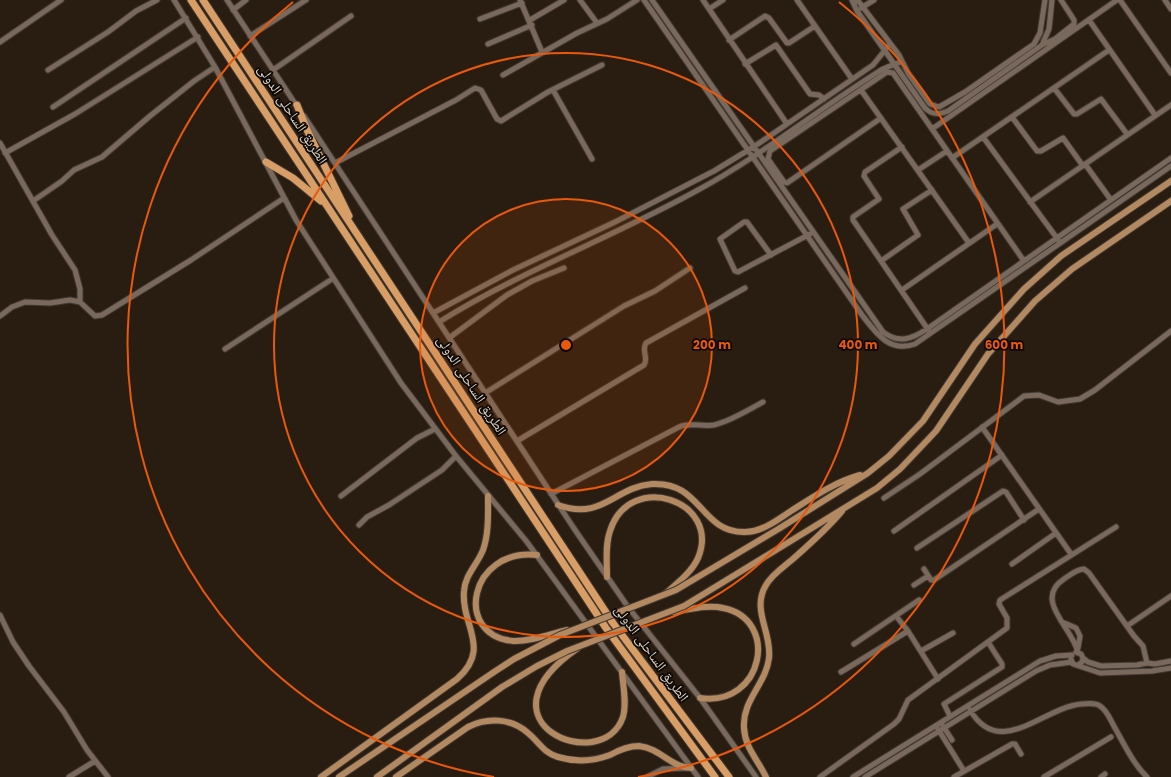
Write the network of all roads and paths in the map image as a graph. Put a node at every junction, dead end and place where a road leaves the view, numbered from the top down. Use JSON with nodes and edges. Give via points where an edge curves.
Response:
{"nodes":[{"id":1,"x":61,"y":0,"type":"edge"},
{"id":2,"x":157,"y":0,"type":"edge"},
{"id":3,"x":174,"y":0,"type":"edge"},
{"id":4,"x":191,"y":0,"type":"edge"},
{"id":5,"x":203,"y":0,"type":"edge"},
{"id":6,"x":227,"y":0,"type":"edge"},
{"id":7,"x":246,"y":0,"type":"edge"},
{"id":8,"x":306,"y":0,"type":"edge"},
{"id":9,"x":564,"y":0,"type":"edge"},
{"id":10,"x":580,"y":0,"type":"edge"},
{"id":11,"x":637,"y":0,"type":"edge"},
{"id":12,"x":703,"y":0,"type":"edge"},
{"id":13,"x":723,"y":0,"type":"edge"},
{"id":14,"x":798,"y":0,"type":"edge"},
{"id":15,"x":874,"y":0,"type":"edge"},
{"id":16,"x":1044,"y":0,"type":"edge"},
{"id":17,"x":1052,"y":0,"type":"edge"},
{"id":18,"x":1061,"y":0,"type":"edge"},
{"id":19,"x":1119,"y":0,"type":"edge"},
{"id":20,"x":1165,"y":0,"type":"edge"},
{"id":21,"x":521,"y":1,"type":"edge"},
{"id":22,"x":646,"y":1,"type":"edge"},
{"id":23,"x":654,"y":1,"type":"edge"},
{"id":24,"x":856,"y":1,"type":"edge"},
{"id":25,"x":863,"y":7,"type":"junction"},
{"id":26,"x":709,"y":9,"type":"junction"},
{"id":27,"x":1171,"y":9,"type":"edge"},
{"id":28,"x":233,"y":10,"type":"junction"},
{"id":29,"x":857,"y":11,"type":"junction"},
{"id":30,"x":351,"y":16,"type":"dead end"},
{"id":31,"x":186,"y":18,"type":"junction"},
{"id":32,"x":480,"y":20,"type":"dead end"},
{"id":33,"x":1089,"y":20,"type":"junction"},
{"id":34,"x":531,"y":23,"type":"junction"},
{"id":35,"x":597,"y":23,"type":"junction"},
{"id":36,"x":815,"y":26,"type":"junction"},
{"id":37,"x":250,"y":36,"type":"junction"},
{"id":38,"x":198,"y":37,"type":"junction"},
{"id":39,"x":729,"y":40,"type":"junction"},
{"id":40,"x":1037,"y":40,"type":"junction"},
{"id":41,"x":0,"y":42,"type":"edge"},
{"id":42,"x":488,"y":44,"type":"dead end"},
{"id":43,"x":890,"y":44,"type":"junction"},
{"id":44,"x":1042,"y":45,"type":"junction"},
{"id":45,"x":1109,"y":50,"type":"junction"},
{"id":46,"x":885,"y":51,"type":"junction"},
{"id":47,"x":542,"y":52,"type":"junction"},
{"id":48,"x":902,"y":61,"type":"junction"},
{"id":49,"x":746,"y":64,"type":"junction"},
{"id":50,"x":602,"y":65,"type":"dead end"},
{"id":51,"x":895,"y":65,"type":"junction"},
{"id":52,"x":215,"y":67,"type":"junction"},
{"id":53,"x":48,"y":70,"type":"dead end"},
{"id":54,"x":273,"y":70,"type":"junction"},
{"id":55,"x":1171,"y":73,"type":"edge"},
{"id":56,"x":503,"y":75,"type":"dead end"},
{"id":57,"x":852,"y":79,"type":"junction"},
{"id":58,"x":1054,"y":88,"type":"junction"},
{"id":59,"x":553,"y":90,"type":"junction"},
{"id":60,"x":861,"y":90,"type":"junction"},
{"id":61,"x":965,"y":92,"type":"junction"},
{"id":62,"x":969,"y":97,"type":"junction"},
{"id":63,"x":824,"y":99,"type":"junction"},
{"id":64,"x":918,"y":103,"type":"junction"},
{"id":65,"x":1171,"y":105,"type":"edge"},
{"id":66,"x":297,"y":106,"type":"junction"},
{"id":67,"x":53,"y":107,"type":"dead end"},
{"id":68,"x":944,"y":113,"type":"junction"},
{"id":69,"x":1155,"y":116,"type":"junction"},
{"id":70,"x":1012,"y":117,"type":"junction"},
{"id":71,"x":881,"y":118,"type":"junction"},
{"id":72,"x":947,"y":119,"type":"junction"},
{"id":73,"x":787,"y":124,"type":"junction"},
{"id":74,"x":932,"y":129,"type":"junction"},
{"id":75,"x":1127,"y":134,"type":"junction"},
{"id":76,"x":983,"y":137,"type":"junction"},
{"id":77,"x":0,"y":143,"type":"edge"},
{"id":78,"x":775,"y":145,"type":"junction"},
{"id":79,"x":755,"y":146,"type":"junction"},
{"id":80,"x":902,"y":147,"type":"junction"},
{"id":81,"x":748,"y":150,"type":"junction"},
{"id":82,"x":947,"y":151,"type":"junction"},
{"id":83,"x":5,"y":153,"type":"junction"},
{"id":84,"x":759,"y":153,"type":"junction"},
{"id":85,"x":753,"y":157,"type":"junction"},
{"id":86,"x":952,"y":158,"type":"junction"},
{"id":87,"x":1171,"y":158,"type":"edge"},
{"id":88,"x":592,"y":159,"type":"dead end"},
{"id":89,"x":266,"y":162,"type":"junction"},
{"id":90,"x":335,"y":163,"type":"junction"},
{"id":91,"x":1084,"y":165,"type":"junction"},
{"id":92,"x":1171,"y":166,"type":"edge"},
{"id":93,"x":918,"y":170,"type":"junction"},
{"id":94,"x":774,"y":172,"type":"junction"},
{"id":95,"x":1171,"y":181,"type":"edge"},
{"id":96,"x":693,"y":183,"type":"junction"},
{"id":97,"x":932,"y":190,"type":"junction"},
{"id":98,"x":698,"y":191,"type":"junction"},
{"id":99,"x":284,"y":198,"type":"junction"},
{"id":100,"x":1111,"y":200,"type":"junction"},
{"id":101,"x":33,"y":201,"type":"junction"},
{"id":102,"x":1171,"y":201,"type":"edge"},
{"id":103,"x":1030,"y":202,"type":"junction"},
{"id":104,"x":324,"y":203,"type":"junction"},
{"id":105,"x":1101,"y":207,"type":"junction"},
{"id":106,"x":1105,"y":213,"type":"junction"},
{"id":107,"x":998,"y":224,"type":"junction"},
{"id":108,"x":814,"y":232,"type":"junction"},
{"id":109,"x":356,"y":233,"type":"junction"},
{"id":110,"x":808,"y":235,"type":"junction"},
{"id":111,"x":1056,"y":239,"type":"junction"},
{"id":112,"x":969,"y":243,"type":"junction"},
{"id":113,"x":1062,"y":243,"type":"junction"},
{"id":114,"x":770,"y":254,"type":"junction"},
{"id":115,"x":881,"y":260,"type":"junction"},
{"id":116,"x":1024,"y":261,"type":"junction"},
{"id":117,"x":564,"y":268,"type":"dead end"},
{"id":118,"x":690,"y":268,"type":"dead end"},
{"id":119,"x":332,"y":279,"type":"junction"},
{"id":120,"x":745,"y":288,"type":"dead end"},
{"id":121,"x":902,"y":290,"type":"junction"},
{"id":122,"x":469,"y":293,"type":"junction"},
{"id":123,"x":80,"y":302,"type":"junction"},
{"id":124,"x":473,"y":302,"type":"junction"},
{"id":125,"x":447,"y":305,"type":"junction"},
{"id":126,"x":868,"y":311,"type":"junction"},
{"id":127,"x":433,"y":313,"type":"junction"},
{"id":128,"x":452,"y":314,"type":"junction"},
{"id":129,"x":862,"y":315,"type":"junction"},
{"id":130,"x":0,"y":316,"type":"edge"},
{"id":131,"x":439,"y":322,"type":"junction"},
{"id":132,"x":1171,"y":331,"type":"edge"},
{"id":133,"x":929,"y":332,"type":"junction"},
{"id":134,"x":449,"y":338,"type":"junction"},
{"id":135,"x":225,"y":349,"type":"dead end"},
{"id":136,"x":485,"y":393,"type":"junction"},
{"id":137,"x":763,"y":402,"type":"dead end"},
{"id":138,"x":982,"y":427,"type":"junction"},
{"id":139,"x":435,"y":429,"type":"junction"},
{"id":140,"x":516,"y":441,"type":"junction"},
{"id":141,"x":1002,"y":455,"type":"junction"},
{"id":142,"x":456,"y":456,"type":"junction"},
{"id":143,"x":868,"y":473,"type":"junction"},
{"id":144,"x":551,"y":494,"type":"junction"},
{"id":145,"x":341,"y":496,"type":"dead end"},
{"id":146,"x":488,"y":496,"type":"junction"},
{"id":147,"x":884,"y":498,"type":"dead end"},
{"id":148,"x":558,"y":505,"type":"junction"},
{"id":149,"x":846,"y":507,"type":"junction"},
{"id":150,"x":1039,"y":509,"type":"junction"},
{"id":151,"x":1024,"y":520,"type":"junction"},
{"id":152,"x":359,"y":525,"type":"dead end"},
{"id":153,"x":1116,"y":527,"type":"dead end"},
{"id":154,"x":894,"y":531,"type":"dead end"},
{"id":155,"x":1056,"y":533,"type":"junction"},
{"id":156,"x":917,"y":548,"type":"dead end"},
{"id":157,"x":1071,"y":554,"type":"junction"},
{"id":158,"x":537,"y":556,"type":"junction"},
{"id":159,"x":1012,"y":564,"type":"dead end"},
{"id":160,"x":924,"y":569,"type":"dead end"},
{"id":161,"x":928,"y":576,"type":"junction"},
{"id":162,"x":607,"y":577,"type":"junction"},
{"id":163,"x":914,"y":585,"type":"dead end"},
{"id":164,"x":1171,"y":596,"type":"edge"},
{"id":165,"x":663,"y":597,"type":"junction"},
{"id":166,"x":919,"y":600,"type":"dead end"},
{"id":167,"x":669,"y":613,"type":"junction"},
{"id":168,"x":0,"y":615,"type":"edge"},
{"id":169,"x":896,"y":616,"type":"junction"},
{"id":170,"x":1062,"y":622,"type":"junction"},
{"id":171,"x":1127,"y":626,"type":"junction"},
{"id":172,"x":576,"y":628,"type":"junction"},
{"id":173,"x":908,"y":631,"type":"junction"},
{"id":174,"x":953,"y":633,"type":"dead end"},
{"id":175,"x":988,"y":642,"type":"junction"},
{"id":176,"x":854,"y":644,"type":"dead end"},
{"id":177,"x":583,"y":645,"type":"junction"},
{"id":178,"x":921,"y":651,"type":"junction"},
{"id":179,"x":1078,"y":651,"type":"junction"},
{"id":180,"x":1072,"y":655,"type":"junction"},
{"id":181,"x":1083,"y":658,"type":"junction"},
{"id":182,"x":1171,"y":661,"type":"edge"},
{"id":183,"x":1072,"y":662,"type":"junction"},
{"id":184,"x":1149,"y":663,"type":"junction"},
{"id":185,"x":1033,"y":665,"type":"junction"},
{"id":186,"x":1078,"y":665,"type":"junction"},
{"id":187,"x":1141,"y":665,"type":"junction"},
{"id":188,"x":1171,"y":668,"type":"edge"},
{"id":189,"x":1036,"y":671,"type":"junction"},
{"id":190,"x":1152,"y":671,"type":"junction"},
{"id":191,"x":622,"y":672,"type":"junction"},
{"id":192,"x":841,"y":672,"type":"dead end"},
{"id":193,"x":1141,"y":672,"type":"junction"},
{"id":194,"x":1012,"y":678,"type":"junction"},
{"id":195,"x":938,"y":679,"type":"junction"},
{"id":196,"x":1015,"y":684,"type":"junction"},
{"id":197,"x":990,"y":691,"type":"junction"},
{"id":198,"x":994,"y":697,"type":"junction"},
{"id":199,"x":700,"y":698,"type":"junction"},
{"id":200,"x":968,"y":705,"type":"junction"},
{"id":201,"x":971,"y":711,"type":"junction"},
{"id":202,"x":950,"y":716,"type":"junction"},
{"id":203,"x":941,"y":722,"type":"junction"},
{"id":204,"x":936,"y":725,"type":"junction"},
{"id":205,"x":944,"y":728,"type":"junction"},
{"id":206,"x":939,"y":731,"type":"junction"},
{"id":207,"x":1111,"y":737,"type":"dead end"},
{"id":208,"x":552,"y":740,"type":"dead end"},
{"id":209,"x":952,"y":740,"type":"dead end"},
{"id":210,"x":588,"y":750,"type":"dead end"},
{"id":211,"x":1021,"y":754,"type":"dead end"},
{"id":212,"x":95,"y":761,"type":"junction"},
{"id":213,"x":691,"y":768,"type":"junction"},
{"id":214,"x":964,"y":771,"type":"junction"},
{"id":215,"x":69,"y":777,"type":"edge"},
{"id":216,"x":108,"y":777,"type":"edge"},
{"id":217,"x":321,"y":777,"type":"edge"},
{"id":218,"x":339,"y":777,"type":"edge"},
{"id":219,"x":377,"y":777,"type":"edge"},
{"id":220,"x":396,"y":777,"type":"edge"},
{"id":221,"x":647,"y":777,"type":"edge"},
{"id":222,"x":698,"y":777,"type":"edge"},
{"id":223,"x":715,"y":777,"type":"edge"},
{"id":224,"x":729,"y":777,"type":"edge"},
{"id":225,"x":756,"y":777,"type":"edge"},
{"id":226,"x":766,"y":777,"type":"edge"},
{"id":227,"x":820,"y":777,"type":"edge"},
{"id":228,"x":852,"y":777,"type":"edge"},
{"id":229,"x":865,"y":777,"type":"edge"},
{"id":230,"x":954,"y":777,"type":"edge"},
{"id":231,"x":1044,"y":777,"type":"edge"},
{"id":232,"x":1147,"y":777,"type":"edge"}],
"edges":[{"from":1,"to":41,"type":"street"},
{"from":2,"to":53,"type":"street","via":[[136,11]]},
{"from":3,"to":31,"type":"street"},
{"from":4,"to":104,"type":"highway","name":"الطريق الساحلى الدولى"},
{"from":5,"to":109,"type":"highway","name":"الطريق الساحلى الدولى"},
{"from":6,"to":28,"type":"street"},
{"from":7,"to":28,"type":"street"},
{"from":8,"to":37,"type":"street"},
{"from":9,"to":34,"type":"street"},
{"from":10,"to":35,"type":"street"},
{"from":11,"to":35,"type":"street"},
{"from":12,"to":26,"type":"street"},
{"from":13,"to":26,"type":"street"},
{"from":14,"to":36,"type":"street"},
{"from":15,"to":25,"type":"street"},
{"from":16,"to":40,"type":"street"},
{"from":17,"to":44,"type":"street","via":[[1048,29]]},
{"from":18,"to":44,"type":"street","via":[[1074,24],[1055,39]]},
{"from":19,"to":33,"type":"street"},
{"from":19,"to":55,"type":"street"},
{"from":20,"to":27,"type":"street"},
{"from":21,"to":32,"type":"street"},
{"from":21,"to":34,"type":"street"},
{"from":22,"to":81,"type":"street"},
{"from":23,"to":79,"type":"street"},
{"from":24,"to":25,"type":"street"},
{"from":24,"to":29,"type":"street"},
{"from":25,"to":29,"type":"street"},
{"from":25,"to":43,"type":"street"},
{"from":26,"to":39,"type":"street"},
{"from":28,"to":37,"type":"street"},
{"from":29,"to":46,"type":"street"},
{"from":30,"to":54,"type":"street"},
{"from":31,"to":38,"type":"street"},
{"from":31,"to":67,"type":"street"},
{"from":33,"to":45,"type":"street"},
{"from":33,"to":72,"type":"street"},
{"from":34,"to":42,"type":"street"},
{"from":34,"to":47,"type":"street"},
{"from":35,"to":47,"type":"street"},
{"from":36,"to":39,"type":"street","via":[[790,43],[786,43],[766,16]]},
{"from":36,"to":57,"type":"street"},
{"from":37,"to":54,"type":"street"},
{"from":38,"to":52,"type":"street"},
{"from":38,"to":83,"type":"street","via":[[75,114]]},
{"from":39,"to":49,"type":"street"},
{"from":40,"to":44,"type":"street"},
{"from":40,"to":61,"type":"street","via":[[1020,55]]},
{"from":43,"to":46,"type":"street"},
{"from":43,"to":48,"type":"street"},
{"from":44,"to":62,"type":"street"},
{"from":45,"to":58,"type":"street"},
{"from":45,"to":69,"type":"street"},
{"from":46,"to":51,"type":"street"},
{"from":46,"to":57,"type":"street","via":[[873,65]]},
{"from":47,"to":56,"type":"street"},
{"from":48,"to":51,"type":"street"},
{"from":48,"to":61,"type":"street","via":[[908,73],[933,105],[942,106]]},
{"from":49,"to":63,"type":"street","via":[[776,45],[810,94],[819,94]]},
{"from":49,"to":73,"type":"street"},
{"from":50,"to":59,"type":"street"},
{"from":51,"to":64,"type":"street"},
{"from":51,"to":78,"type":"street","via":[[876,73]]},
{"from":52,"to":89,"type":"street"},
{"from":52,"to":101,"type":"street","via":[[150,116],[102,157],[74,170]]},
{"from":54,"to":66,"type":"street"},
{"from":57,"to":63,"type":"street"},
{"from":58,"to":70,"type":"street"},
{"from":58,"to":75,"type":"street","via":[[1074,114],[1101,100]]},
{"from":59,"to":88,"type":"street"},
{"from":59,"to":90,"type":"street","via":[[501,121],[497,119],[482,90],[475,88]]},
{"from":60,"to":64,"type":"street","via":[[887,72],[891,72]]},
{"from":60,"to":71,"type":"street"},
{"from":60,"to":78,"type":"street"},
{"from":61,"to":62,"type":"street"},
{"from":62,"to":68,"type":"street"},
{"from":63,"to":73,"type":"street"},
{"from":64,"to":68,"type":"street","via":[[933,114]]},
{"from":64,"to":74,"type":"street"},
{"from":65,"to":69,"type":"street"},
{"from":66,"to":90,"type":"street"},
{"from":66,"to":109,"type":"highway"},
{"from":68,"to":72,"type":"street"},
{"from":69,"to":75,"type":"street"},
{"from":70,"to":76,"type":"street"},
{"from":70,"to":91,"type":"street","via":[[1037,151],[1063,138]]},
{"from":71,"to":80,"type":"street"},
{"from":71,"to":94,"type":"street","via":[[789,182],[784,182]]},
{"from":72,"to":74,"type":"street"},
{"from":73,"to":79,"type":"street"},
{"from":74,"to":82,"type":"street"},
{"from":75,"to":91,"type":"street"},
{"from":76,"to":86,"type":"street"},
{"from":76,"to":103,"type":"street"},
{"from":77,"to":83,"type":"street"},
{"from":78,"to":84,"type":"street"},
{"from":78,"to":94,"type":"street","via":[[768,156]]},
{"from":79,"to":81,"type":"street"},
{"from":79,"to":84,"type":"street"},
{"from":80,"to":93,"type":"street"},
{"from":80,"to":115,"type":"street","via":[[865,172],[864,176],[879,199],[853,218]]},
{"from":81,"to":85,"type":"street"},
{"from":81,"to":96,"type":"street"},
{"from":82,"to":86,"type":"street"},
{"from":82,"to":93,"type":"street"},
{"from":83,"to":101,"type":"street"},
{"from":84,"to":85,"type":"street"},
{"from":84,"to":94,"type":"street"},
{"from":85,"to":98,"type":"street"},
{"from":85,"to":110,"type":"street"},
{"from":86,"to":107,"type":"street"},
{"from":87,"to":100,"type":"street"},
{"from":89,"to":99,"type":"street"},
{"from":89,"to":104,"type":"highway","via":[[293,178]]},
{"from":90,"to":127,"type":"street"},
{"from":91,"to":100,"type":"street"},
{"from":91,"to":103,"type":"street"},
{"from":92,"to":106,"type":"street"},
{"from":93,"to":97,"type":"street"},
{"from":94,"to":108,"type":"street"},
{"from":95,"to":143,"type":"main road","via":[[1062,256],[1024,289],[975,344],[915,430]]},
{"from":96,"to":98,"type":"street"},
{"from":96,"to":122,"type":"street"},
{"from":97,"to":112,"type":"street"},
{"from":97,"to":115,"type":"street","via":[[903,209],[919,234],[918,237]]},
{"from":98,"to":124,"type":"street"},
{"from":99,"to":119,"type":"street"},
{"from":99,"to":123,"type":"street","via":[[102,315],[92,315]]},
{"from":100,"to":105,"type":"street"},
{"from":101,"to":123,"type":"street","via":[[75,270],[80,289]]},
{"from":102,"to":149,"type":"main road","via":[[1072,269],[1043,294],[996,344],[920,450],[890,478]]},
{"from":103,"to":111,"type":"street"},
{"from":104,"to":223,"type":"highway","name":"الطريق الساحلى الدولى","via":[[606,628]]},
{"from":105,"to":106,"type":"street"},
{"from":105,"to":111,"type":"street"},
{"from":106,"to":113,"type":"street"},
{"from":107,"to":112,"type":"street"},
{"from":107,"to":116,"type":"street"},
{"from":108,"to":110,"type":"street"},
{"from":108,"to":126,"type":"street"},
{"from":109,"to":224,"type":"highway","name":"الطريق الساحلى الدولى","via":[[613,623]]},
{"from":110,"to":114,"type":"street"},
{"from":110,"to":129,"type":"street"},
{"from":111,"to":113,"type":"street"},
{"from":111,"to":116,"type":"street"},
{"from":112,"to":121,"type":"street"},
{"from":113,"to":133,"type":"street"},
{"from":114,"to":114,"type":"street","via":[[736,272],[720,239],[747,222]]},
{"from":115,"to":121,"type":"street"},
{"from":116,"to":133,"type":"street"},
{"from":117,"to":134,"type":"street","via":[[506,295]]},
{"from":118,"to":136,"type":"street"},
{"from":119,"to":135,"type":"street"},
{"from":119,"to":139,"type":"street"},
{"from":120,"to":140,"type":"street","via":[[646,343],[644,365]]},
{"from":121,"to":133,"type":"street"},
{"from":122,"to":124,"type":"street"},
{"from":122,"to":125,"type":"street"},
{"from":123,"to":130,"type":"street","via":[[25,302]]},
{"from":124,"to":128,"type":"street"},
{"from":125,"to":127,"type":"street"},
{"from":125,"to":128,"type":"street"},
{"from":126,"to":129,"type":"street"},
{"from":126,"to":133,"type":"street","via":[[883,332],[894,339],[910,339]]},
{"from":127,"to":131,"type":"street"},
{"from":128,"to":131,"type":"street"},
{"from":129,"to":133,"type":"street","via":[[881,338],[898,347],[915,344]]},
{"from":131,"to":134,"type":"street"},
{"from":132,"to":138,"type":"street","via":[[1080,399],[1058,402],[1039,395],[1028,395]]},
{"from":134,"to":136,"type":"street"},
{"from":136,"to":140,"type":"street"},
{"from":137,"to":144,"type":"street","via":[[720,423],[679,427]]},
{"from":138,"to":141,"type":"street"},
{"from":138,"to":147,"type":"street"},
{"from":139,"to":142,"type":"street"},
{"from":139,"to":145,"type":"street","via":[[417,438]]},
{"from":140,"to":144,"type":"street"},
{"from":141,"to":150,"type":"street"},
{"from":141,"to":154,"type":"street"},
{"from":142,"to":146,"type":"street"},
{"from":142,"to":152,"type":"street","via":[[442,470],[367,517]]},
{"from":143,"to":148,"type":"main road","via":[[835,484],[767,526],[746,532],[732,531],[719,526],[689,495],[663,485],[635,488],[594,508],[576,509]]},
{"from":143,"to":165,"type":"main road","bridge":true,"via":[[704,575]]},
{"from":144,"to":148,"type":"street"},
{"from":146,"to":158,"type":"street"},
{"from":146,"to":217,"type":"main road","via":[[485,544],[468,576],[464,592],[465,609],[474,647],[468,668],[457,679]]},
{"from":148,"to":162,"type":"street"},
{"from":149,"to":167,"type":"main road","bridge":true,"via":[[713,590]]},
{"from":149,"to":226,"type":"main road","via":[[817,538],[770,578],[762,594],[760,614],[768,640],[769,658],[764,677],[748,705],[744,729],[750,751]]},
{"from":150,"to":151,"type":"street"},
{"from":150,"to":155,"type":"street"},
{"from":151,"to":156,"type":"street","via":[[1003,491]]},
{"from":151,"to":161,"type":"street","via":[[934,580]]},
{"from":153,"to":157,"type":"street"},
{"from":155,"to":157,"type":"street"},
{"from":155,"to":159,"type":"street"},
{"from":157,"to":175,"type":"street","via":[[1000,600],[999,604],[1008,626]]},
{"from":158,"to":172,"type":"main road","bridge":true,"via":[[525,555],[507,559],[490,569],[476,593],[476,608],[482,622],[502,638],[517,641]]},
{"from":158,"to":191,"type":"street"},
{"from":160,"to":161,"type":"street"},
{"from":161,"to":163,"type":"street"},
{"from":162,"to":165,"type":"main road","bridge":true,"via":[[609,532],[616,518],[626,507],[654,497],[677,501],[688,509],[698,524],[700,550],[693,566]]},
{"from":162,"to":199,"type":"street"},
{"from":164,"to":171,"type":"street"},
{"from":165,"to":172,"type":"main road","bridge":true},
{"from":166,"to":169,"type":"street"},
{"from":167,"to":177,"type":"main road","bridge":true},
{"from":167,"to":199,"type":"main road","via":[[712,607],[728,609],[749,624],[756,638],[758,660],[754,671],[741,688],[722,698]]},
{"from":168,"to":212,"type":"street","via":[[13,642],[64,712]]},
{"from":169,"to":173,"type":"street"},
{"from":169,"to":176,"type":"street"},
{"from":170,"to":171,"type":"street","via":[[1053,604],[1054,590],[1057,584],[1078,570],[1084,569]]},
{"from":170,"to":179,"type":"street"},
{"from":170,"to":179,"type":"street","via":[[1074,625],[1080,633]]},
{"from":171,"to":184,"type":"street","via":[[1145,649]]},
{"from":172,"to":218,"type":"main road","bridge":true,"via":[[494,672]]},
{"from":173,"to":178,"type":"street"},
{"from":173,"to":192,"type":"street"},
{"from":174,"to":178,"type":"street"},
{"from":175,"to":195,"type":"street"},
{"from":175,"to":202,"type":"street","via":[[1002,667],[944,704]]},
{"from":177,"to":208,"type":"main road","via":[[560,663],[538,694],[537,716],[541,727]]},
{"from":177,"to":219,"type":"main road","bridge":true,"via":[[537,666],[502,687]]},
{"from":178,"to":195,"type":"street"},
{"from":179,"to":180,"type":"street"},
{"from":179,"to":181,"type":"street"},
{"from":180,"to":183,"type":"street"},
{"from":180,"to":185,"type":"street","via":[[1056,656]]},
{"from":181,"to":186,"type":"street"},
{"from":181,"to":187,"type":"street","via":[[1101,666]]},
{"from":182,"to":184,"type":"street"},
{"from":183,"to":186,"type":"street"},
{"from":183,"to":189,"type":"street","via":[[1050,665]]},
{"from":184,"to":187,"type":"street"},
{"from":184,"to":190,"type":"street"},
{"from":185,"to":189,"type":"street"},
{"from":185,"to":194,"type":"street"},
{"from":186,"to":193,"type":"street","via":[[1100,674]]},
{"from":187,"to":193,"type":"street"},
{"from":188,"to":190,"type":"street"},
{"from":189,"to":196,"type":"street"},
{"from":190,"to":193,"type":"street"},
{"from":191,"to":210,"type":"main road","via":[[624,707],[621,723],[608,740]]},
{"from":191,"to":213,"type":"street"},
{"from":194,"to":196,"type":"street"},
{"from":194,"to":197,"type":"street"},
{"from":195,"to":227,"type":"street","via":[[908,700],[894,724]]},
{"from":196,"to":198,"type":"street"},
{"from":197,"to":198,"type":"street"},
{"from":197,"to":200,"type":"street"},
{"from":198,"to":201,"type":"street"},
{"from":199,"to":225,"type":"street"},
{"from":200,"to":201,"type":"street"},
{"from":200,"to":202,"type":"street"},
{"from":201,"to":205,"type":"street"},
{"from":201,"to":232,"type":"street","via":[[982,725],[1006,732],[1022,728],[1059,709],[1080,704],[1096,704],[1104,710]]},
{"from":202,"to":203,"type":"street"},
{"from":203,"to":204,"type":"street"},
{"from":203,"to":205,"type":"street"},
{"from":204,"to":206,"type":"street"},
{"from":204,"to":228,"type":"street"},
{"from":205,"to":206,"type":"street"},
{"from":205,"to":209,"type":"street"},
{"from":206,"to":214,"type":"street"},
{"from":206,"to":229,"type":"street"},
{"from":207,"to":231,"type":"street"},
{"from":211,"to":214,"type":"street","via":[[1015,744],[1012,744]]},
{"from":212,"to":215,"type":"street"},
{"from":212,"to":216,"type":"street"},
{"from":213,"to":220,"type":"main road","via":[[676,765],[656,750],[641,746],[589,760],[560,758],[547,752],[518,726],[495,720],[484,721],[468,728]]},
{"from":213,"to":221,"type":"street","via":[[663,769]]},
{"from":213,"to":222,"type":"street"},
{"from":214,"to":230,"type":"street"}]}
